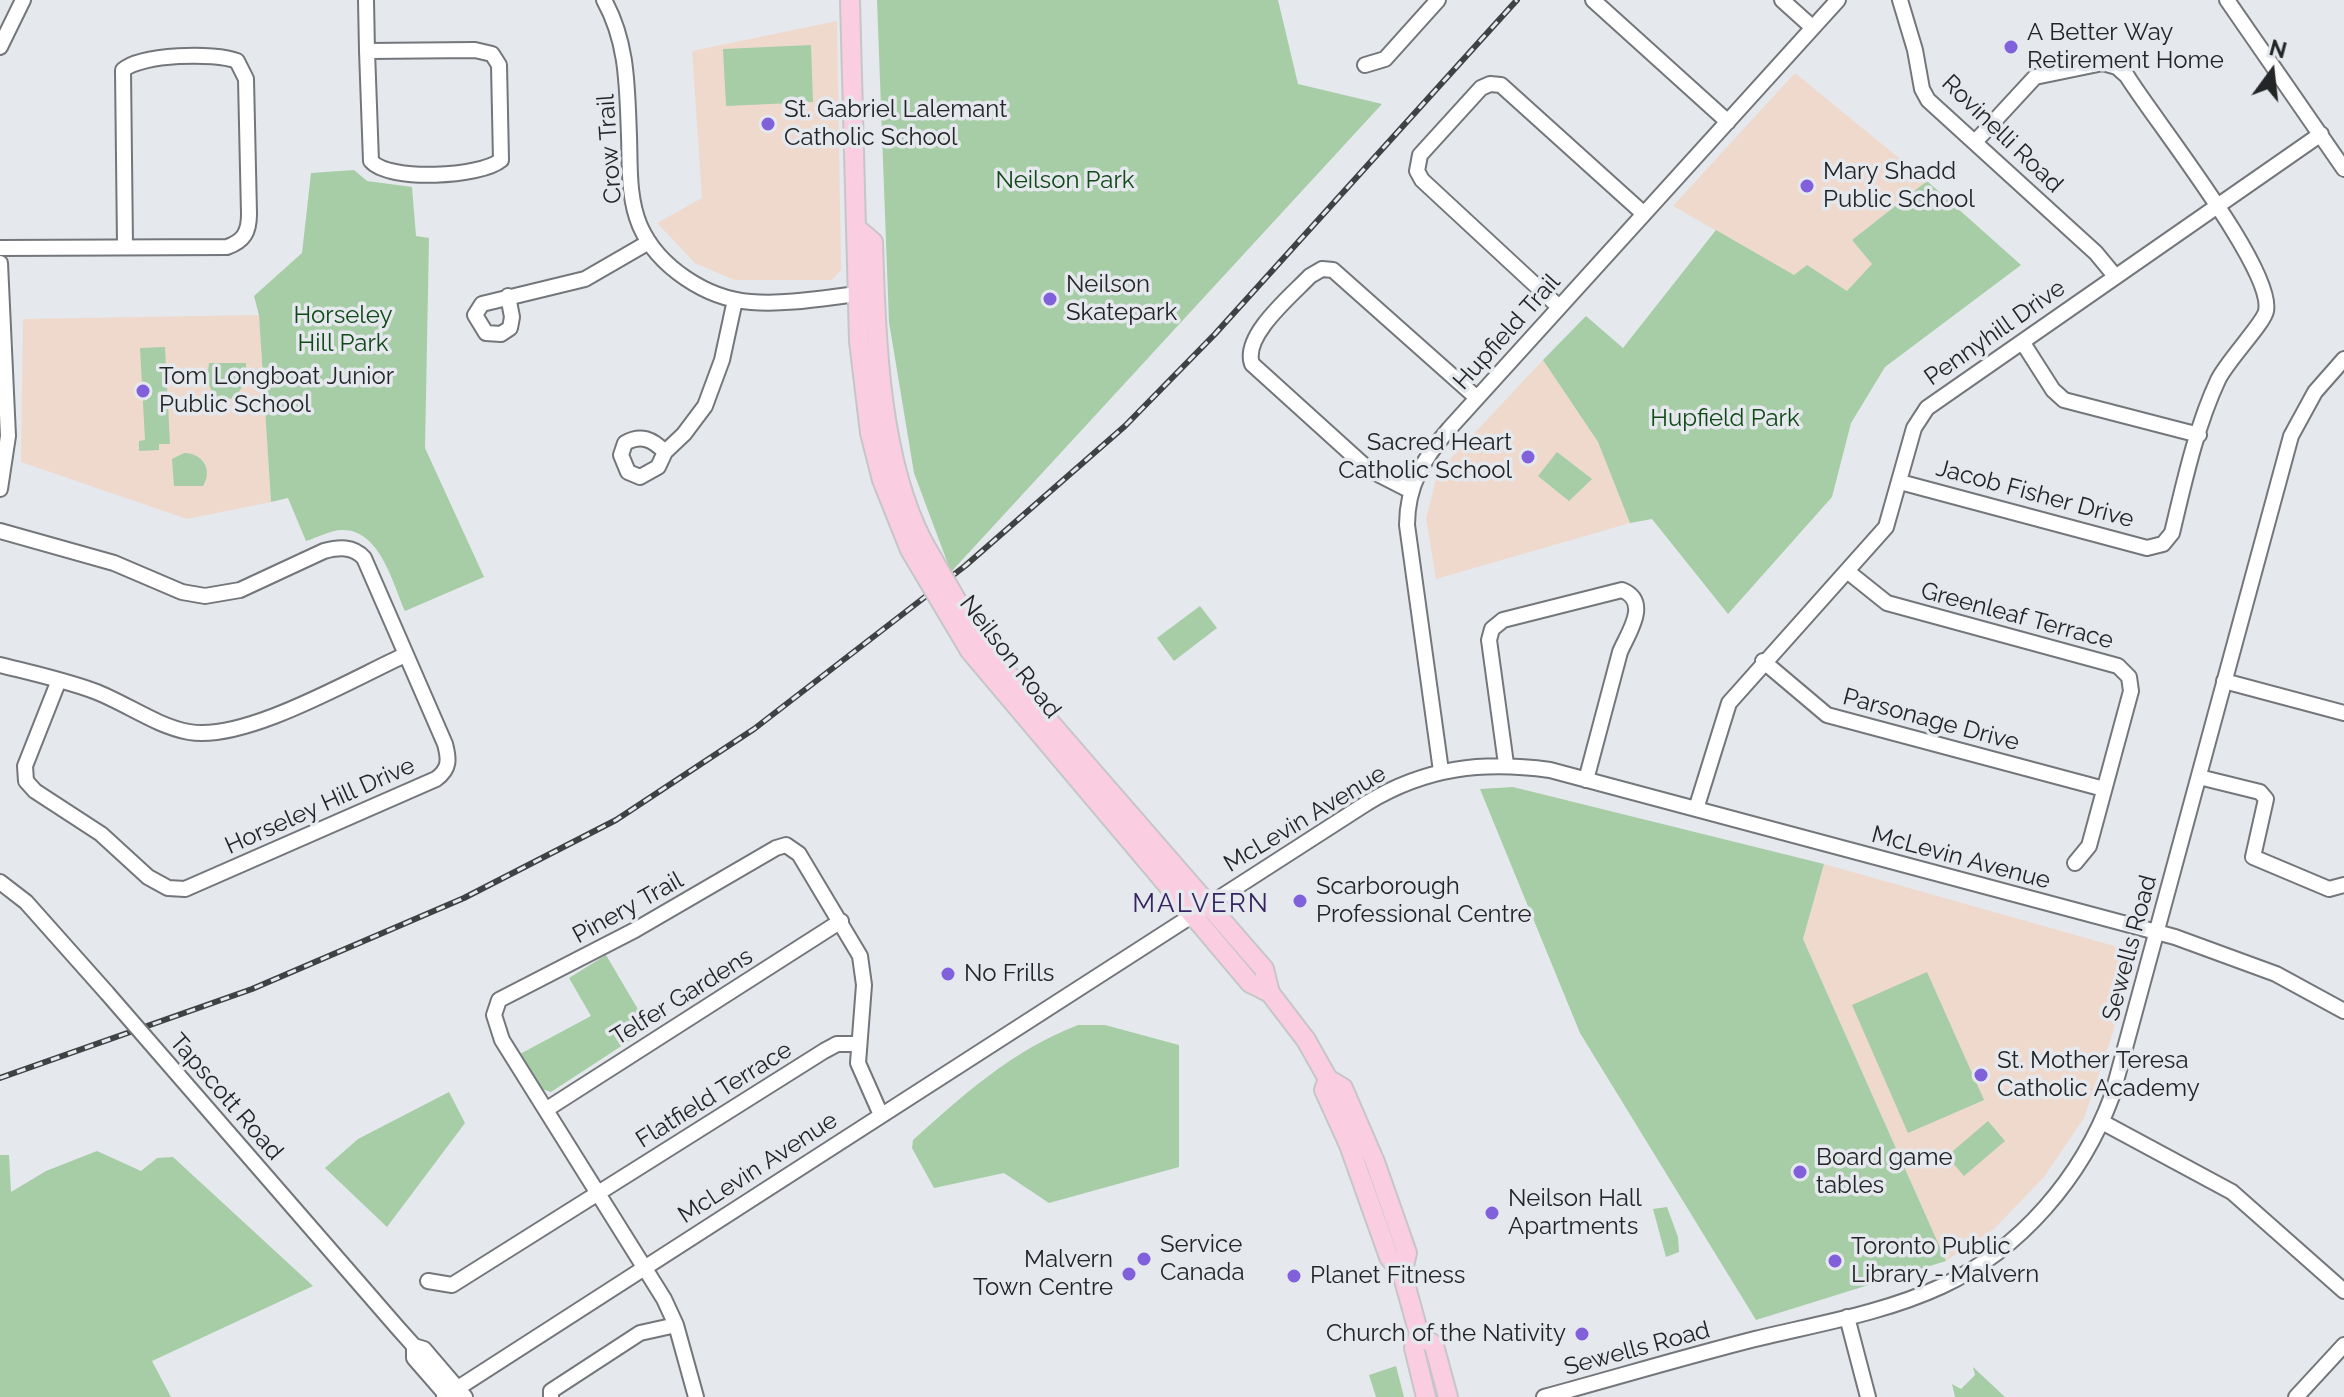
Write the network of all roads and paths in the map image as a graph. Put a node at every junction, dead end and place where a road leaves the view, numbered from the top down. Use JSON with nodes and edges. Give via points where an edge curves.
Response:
{"nodes":[{"id":1,"x":23,"y":0,"type":"edge"},
{"id":2,"x":366,"y":0,"type":"edge"},
{"id":3,"x":604,"y":0,"type":"edge"},
{"id":4,"x":850,"y":0,"type":"edge"},
{"id":5,"x":1438,"y":0,"type":"edge"},
{"id":6,"x":1593,"y":0,"type":"edge"},
{"id":7,"x":1782,"y":0,"type":"edge"},
{"id":8,"x":1838,"y":0,"type":"edge"},
{"id":9,"x":1900,"y":0,"type":"edge"},
{"id":10,"x":2227,"y":0,"type":"edge"},
{"id":11,"x":1812,"y":27,"type":"junction"},
{"id":12,"x":0,"y":47,"type":"edge"},
{"id":13,"x":367,"y":51,"type":"junction"},
{"id":14,"x":1365,"y":65,"type":"dead end"},
{"id":15,"x":1728,"y":122,"type":"junction"},
{"id":16,"x":2321,"y":134,"type":"junction"},
{"id":17,"x":1975,"y":142,"type":"junction"},
{"id":18,"x":2344,"y":169,"type":"edge"},
{"id":19,"x":2217,"y":204,"type":"junction"},
{"id":20,"x":1644,"y":214,"type":"junction"},
{"id":21,"x":649,"y":242,"type":"junction"},
{"id":22,"x":125,"y":245,"type":"junction"},
{"id":23,"x":0,"y":248,"type":"edge"},
{"id":24,"x":0,"y":263,"type":"edge"},
{"id":25,"x":2115,"y":276,"type":"junction"},
{"id":26,"x":865,"y":294,"type":"junction"},
{"id":27,"x":508,"y":296,"type":"dead end"},
{"id":28,"x":735,"y":300,"type":"junction"},
{"id":29,"x":1559,"y":307,"type":"junction"},
{"id":30,"x":2023,"y":343,"type":"junction"},
{"id":31,"x":2,"y":349,"type":"edge"},
{"id":32,"x":2344,"y":359,"type":"edge"},
{"id":33,"x":1477,"y":398,"type":"junction"},
{"id":34,"x":2199,"y":435,"type":"junction"},
{"id":35,"x":665,"y":452,"type":"dead end"},
{"id":36,"x":1900,"y":482,"type":"junction"},
{"id":37,"x":0,"y":489,"type":"edge"},
{"id":38,"x":1411,"y":491,"type":"junction"},
{"id":39,"x":0,"y":531,"type":"edge"},
{"id":40,"x":1847,"y":571,"type":"junction"},
{"id":41,"x":405,"y":655,"type":"junction"},
{"id":42,"x":1763,"y":661,"type":"junction"},
{"id":43,"x":0,"y":665,"type":"edge"},
{"id":44,"x":59,"y":680,"type":"junction"},
{"id":45,"x":2224,"y":681,"type":"junction"},
{"id":46,"x":2344,"y":713,"type":"edge"},
{"id":47,"x":1506,"y":764,"type":"junction"},
{"id":48,"x":1441,"y":771,"type":"junction"},
{"id":49,"x":2199,"y":777,"type":"junction"},
{"id":50,"x":1586,"y":780,"type":"junction"},
{"id":51,"x":2104,"y":789,"type":"junction"},
{"id":52,"x":1696,"y":809,"type":"junction"},
{"id":53,"x":2075,"y":863,"type":"dead end"},
{"id":54,"x":0,"y":882,"type":"edge"},
{"id":55,"x":2344,"y":885,"type":"edge"},
{"id":56,"x":1200,"y":909,"type":"junction"},
{"id":57,"x":841,"y":921,"type":"junction"},
{"id":58,"x":2157,"y":932,"type":"junction"},
{"id":59,"x":2344,"y":1011,"type":"edge"},
{"id":60,"x":857,"y":1044,"type":"junction"},
{"id":61,"x":547,"y":1109,"type":"junction"},
{"id":62,"x":881,"y":1115,"type":"junction"},
{"id":63,"x":2102,"y":1122,"type":"junction"},
{"id":64,"x":598,"y":1194,"type":"junction"},
{"id":65,"x":643,"y":1268,"type":"junction"},
{"id":66,"x":428,"y":1281,"type":"dead end"},
{"id":67,"x":2344,"y":1291,"type":"edge"},
{"id":68,"x":1847,"y":1317,"type":"junction"},
{"id":69,"x":676,"y":1325,"type":"junction"},
{"id":70,"x":1419,"y":1334,"type":"junction"},
{"id":71,"x":2344,"y":1345,"type":"edge"},
{"id":72,"x":452,"y":1395,"type":"edge"},
{"id":73,"x":551,"y":1397,"type":"edge"},
{"id":74,"x":696,"y":1397,"type":"edge"},
{"id":75,"x":1426,"y":1397,"type":"edge"},
{"id":76,"x":1448,"y":1397,"type":"edge"},
{"id":77,"x":1544,"y":1397,"type":"edge"},
{"id":78,"x":1868,"y":1397,"type":"edge"},
{"id":79,"x":2296,"y":1397,"type":"edge"}],
"edges":[{"from":1,"to":12,"type":"street"},
{"from":2,"to":13,"type":"street"},
{"from":3,"to":21,"type":"street","name":"Crow Trail","via":[[623,48],[630,187]]},
{"from":4,"to":26,"type":"main road","name":"Neilson Road","via":[[859,230],[854,241]]},
{"from":5,"to":14,"type":"street","via":[[1385,59]]},
{"from":6,"to":15,"type":"street"},
{"from":7,"to":11,"type":"street"},
{"from":8,"to":11,"type":"street","name":"Hupfield Trail"},
{"from":9,"to":17,"type":"street","name":"Rovinelli Road","via":[[1922,89]]},
{"from":10,"to":16,"type":"street"},
{"from":11,"to":15,"type":"street","name":"Hupfield Trail"},
{"from":13,"to":13,"type":"street","via":[[371,161],[376,167],[398,174],[484,171],[501,160],[499,65],[492,54]]},
{"from":15,"to":20,"type":"street","name":"Hupfield Trail"},
{"from":16,"to":18,"type":"street"},
{"from":16,"to":19,"type":"street","name":"Pennyhill Drive"},
{"from":17,"to":19,"type":"street","via":[[2035,77],[2108,64],[2127,76]]},
{"from":17,"to":25,"type":"street","name":"Rovinelli Road"},
{"from":19,"to":25,"type":"street","name":"Pennyhill Drive"},
{"from":19,"to":34,"type":"street","name":"Jacob Fisher Drive","via":[[2257,278],[2267,309],[2224,368]]},
{"from":20,"to":29,"type":"street","name":"Hupfield Trail"},
{"from":20,"to":29,"type":"street","via":[[1501,85],[1481,88],[1416,165],[1422,180]]},
{"from":21,"to":27,"type":"street","via":[[585,279]]},
{"from":21,"to":28,"type":"street","name":"Crow Trail","via":[[690,281]]},
{"from":22,"to":22,"type":"street","via":[[227,247],[246,236],[246,79],[237,61],[142,59],[123,70]]},
{"from":22,"to":23,"type":"street"},
{"from":24,"to":31,"type":"street"},
{"from":25,"to":30,"type":"street","name":"Pennyhill Drive"},
{"from":26,"to":28,"type":"street","name":"Crow Trail","via":[[768,303]]},
{"from":26,"to":56,"type":"main road","name":"Neilson Road","bridge":true,"via":[[885,416],[917,546],[975,647]]},
{"from":28,"to":35,"type":"street","via":[[712,391],[684,434]]},
{"from":29,"to":33,"type":"street","name":"Hupfield Trail"},
{"from":30,"to":34,"type":"street","via":[[2064,400]]},
{"from":30,"to":36,"type":"street","name":"Pennyhill Drive","via":[[1927,408],[1914,428]]},
{"from":31,"to":37,"type":"street","via":[[8,436]]},
{"from":32,"to":45,"type":"street","name":"Sewells Road","via":[[2315,392],[2291,436]]},
{"from":33,"to":38,"type":"street","name":"Hupfield Trail","via":[[1432,448]]},
{"from":33,"to":38,"type":"street","via":[[1333,270],[1310,276],[1255,336],[1252,364],[1368,469]]},
{"from":34,"to":36,"type":"street","name":"Jacob Fisher Drive","via":[[2172,533],[2167,542],[2151,548]]},
{"from":36,"to":40,"type":"street","name":"Pennyhill Drive","via":[[1886,527]]},
{"from":38,"to":48,"type":"street","name":"Hupfield Trail","via":[[1407,525]]},
{"from":39,"to":41,"type":"street","name":"Horseley Hill Drive","via":[[205,596],[240,590],[324,551],[354,550],[364,558]]},
{"from":40,"to":42,"type":"street","name":"Pennyhill Drive"},
{"from":40,"to":51,"type":"street","name":"Greenleaf Terrace","via":[[1887,603],[2124,671],[2131,691]]},
{"from":41,"to":44,"type":"street","via":[[228,732],[174,728]]},
{"from":41,"to":44,"type":"street","name":"Horseley Hill Drive","via":[[445,744],[449,761],[443,774],[185,889],[168,888],[148,877],[101,834],[26,781],[25,766]]},
{"from":42,"to":51,"type":"street","name":"Parsonage Drive","via":[[1827,715]]},
{"from":42,"to":52,"type":"street","name":"Pennyhill Drive","via":[[1729,703]]},
{"from":43,"to":44,"type":"street"},
{"from":45,"to":46,"type":"street"},
{"from":45,"to":49,"type":"street","name":"Sewells Road"},
{"from":47,"to":48,"type":"street","name":"McLevin Avenue"},
{"from":47,"to":50,"type":"street","name":"McLevin Avenue"},
{"from":47,"to":50,"type":"street","via":[[1489,640],[1492,629],[1503,620],[1622,590],[1633,597],[1637,609],[1620,652]]},
{"from":48,"to":56,"type":"street","name":"McLevin Avenue","via":[[1388,791]]},
{"from":49,"to":55,"type":"street","via":[[2260,792],[2266,799],[2253,857],[2329,889]]},
{"from":49,"to":58,"type":"street","name":"Sewells Road"},
{"from":50,"to":52,"type":"street","name":"McLevin Avenue"},
{"from":51,"to":53,"type":"street","name":"Greenleaf Terrace","via":[[2089,846]]},
{"from":52,"to":58,"type":"street","name":"McLevin Avenue"},
{"from":54,"to":72,"type":"street","name":"Tapscott Road","bridge":true,"via":[[26,902],[107,993],[414,1346],[414,1358]]},
{"from":56,"to":62,"type":"street","name":"McLevin Avenue"},
{"from":56,"to":70,"type":"main road","name":"Neilson Road","via":[[1264,969],[1270,993],[1328,1079],[1324,1090],[1369,1173],[1389,1257],[1402,1273]]},
{"from":57,"to":60,"type":"street","name":"Pinery Trail","via":[[862,966]]},
{"from":57,"to":61,"type":"street","name":"Telfer Gardens"},
{"from":57,"to":61,"type":"street","name":"Pinery Trail","via":[[799,854],[786,845],[602,949],[499,1000],[494,1015],[502,1040]]},
{"from":58,"to":59,"type":"street","name":"McLevin Avenue","via":[[2263,968]]},
{"from":58,"to":63,"type":"street","name":"Sewells Road"},
{"from":60,"to":62,"type":"street","name":"Pinery Trail","via":[[862,1077]]},
{"from":60,"to":64,"type":"street","name":"Flatfield Terrace","via":[[837,1044],[824,1051]]},
{"from":61,"to":64,"type":"street","name":"Pinery Trail"},
{"from":62,"to":65,"type":"street","name":"McLevin Avenue"},
{"from":63,"to":67,"type":"street","via":[[2232,1192]]},
{"from":63,"to":68,"type":"street","name":"Sewells Road","via":[[2073,1172],[2004,1246],[1943,1285]]},
{"from":64,"to":65,"type":"street","name":"Pinery Trail"},
{"from":64,"to":66,"type":"street","name":"Flatfield Terrace","via":[[452,1285]]},
{"from":65,"to":69,"type":"street","name":"Pinery Trail"},
{"from":65,"to":72,"type":"street","name":"McLevin Avenue"},
{"from":68,"to":77,"type":"street","name":"Sewells Road"},
{"from":68,"to":78,"type":"street"},
{"from":69,"to":73,"type":"street","via":[[640,1333],[551,1391]]},
{"from":69,"to":74,"type":"street","name":"Pinery Trail"},
{"from":70,"to":75,"type":"main road","name":"Neilson Road","via":[[1414,1348]]},
{"from":70,"to":76,"type":"main road","name":"Neilson Road","via":[[1434,1345]]},
{"from":71,"to":79,"type":"street"}]}
